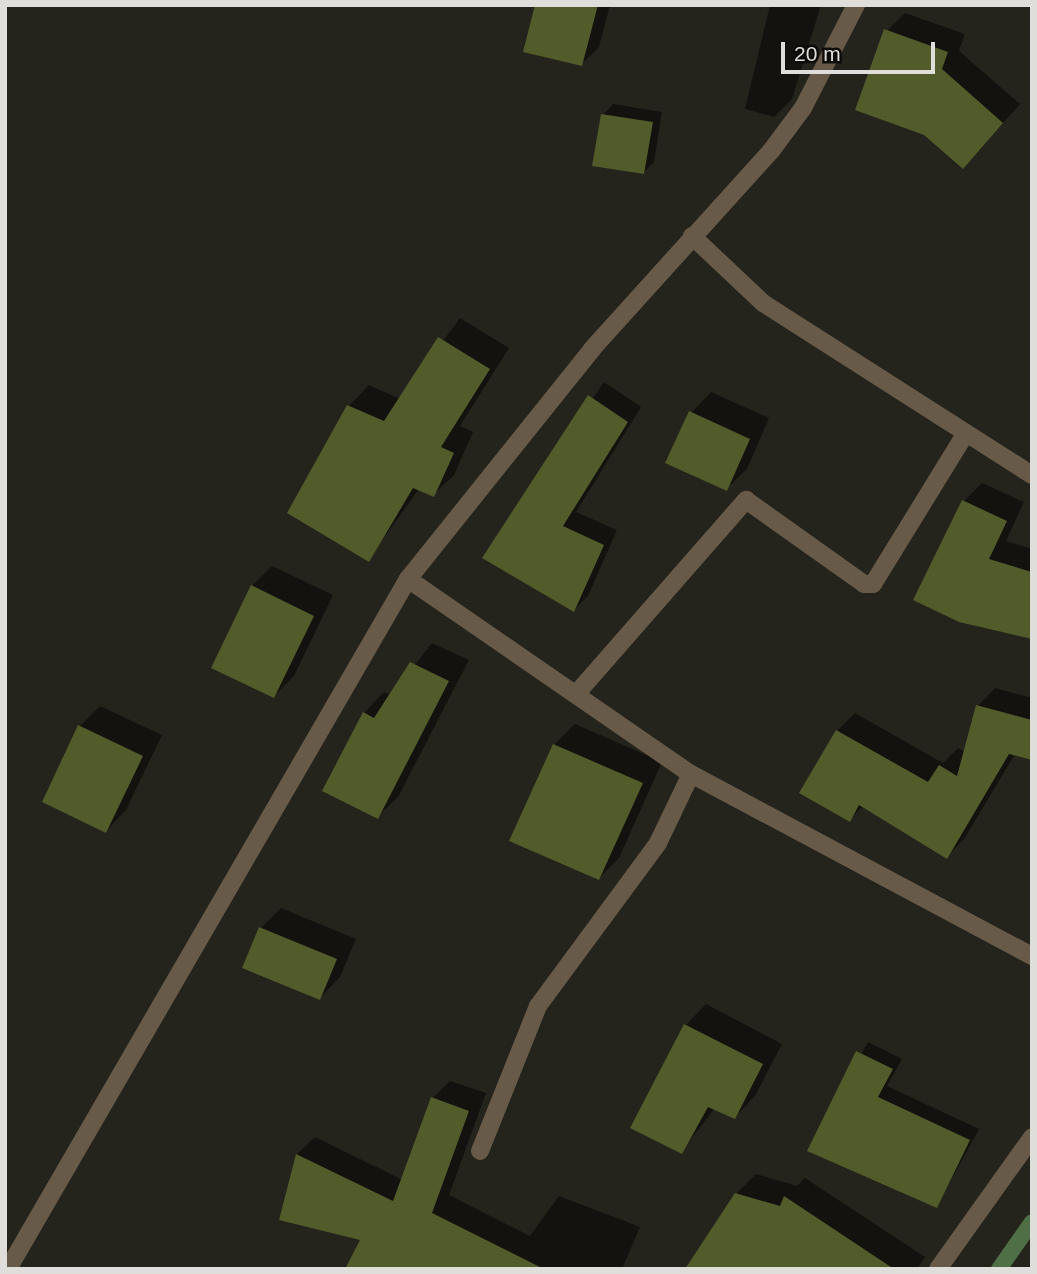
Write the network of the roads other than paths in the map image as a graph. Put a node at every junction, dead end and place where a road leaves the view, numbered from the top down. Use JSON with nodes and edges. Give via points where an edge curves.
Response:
{"nodes":[{"id":1,"x":856,"y":5,"type":"edge"},
{"id":2,"x":692,"y":236,"type":"junction"},
{"id":3,"x":966,"y":433,"type":"junction"},
{"id":4,"x":1032,"y":475,"type":"edge"},
{"id":5,"x":408,"y":579,"type":"junction"},
{"id":6,"x":577,"y":693,"type":"junction"},
{"id":7,"x":691,"y":774,"type":"junction"},
{"id":8,"x":1032,"y":957,"type":"edge"},
{"id":9,"x":1032,"y":1138,"type":"edge"},
{"id":10,"x":480,"y":1151,"type":"dead end"},
{"id":11,"x":8,"y":1269,"type":"edge"},
{"id":12,"x":938,"y":1269,"type":"edge"}],
"edges":[{"from":1,"to":2,"type":"street","via":[[803,108]]},
{"from":2,"to":3,"type":"street","via":[[763,303]]},
{"from":2,"to":5,"type":"street"},
{"from":3,"to":4,"type":"street"},
{"from":3,"to":6,"type":"street","via":[[873,584],[864,584],[746,500]]},
{"from":5,"to":6,"type":"street"},
{"from":5,"to":11,"type":"street"},
{"from":6,"to":7,"type":"street"},
{"from":7,"to":8,"type":"street"},
{"from":7,"to":10,"type":"street","via":[[658,843],[538,1006]]},
{"from":9,"to":12,"type":"street"}]}
